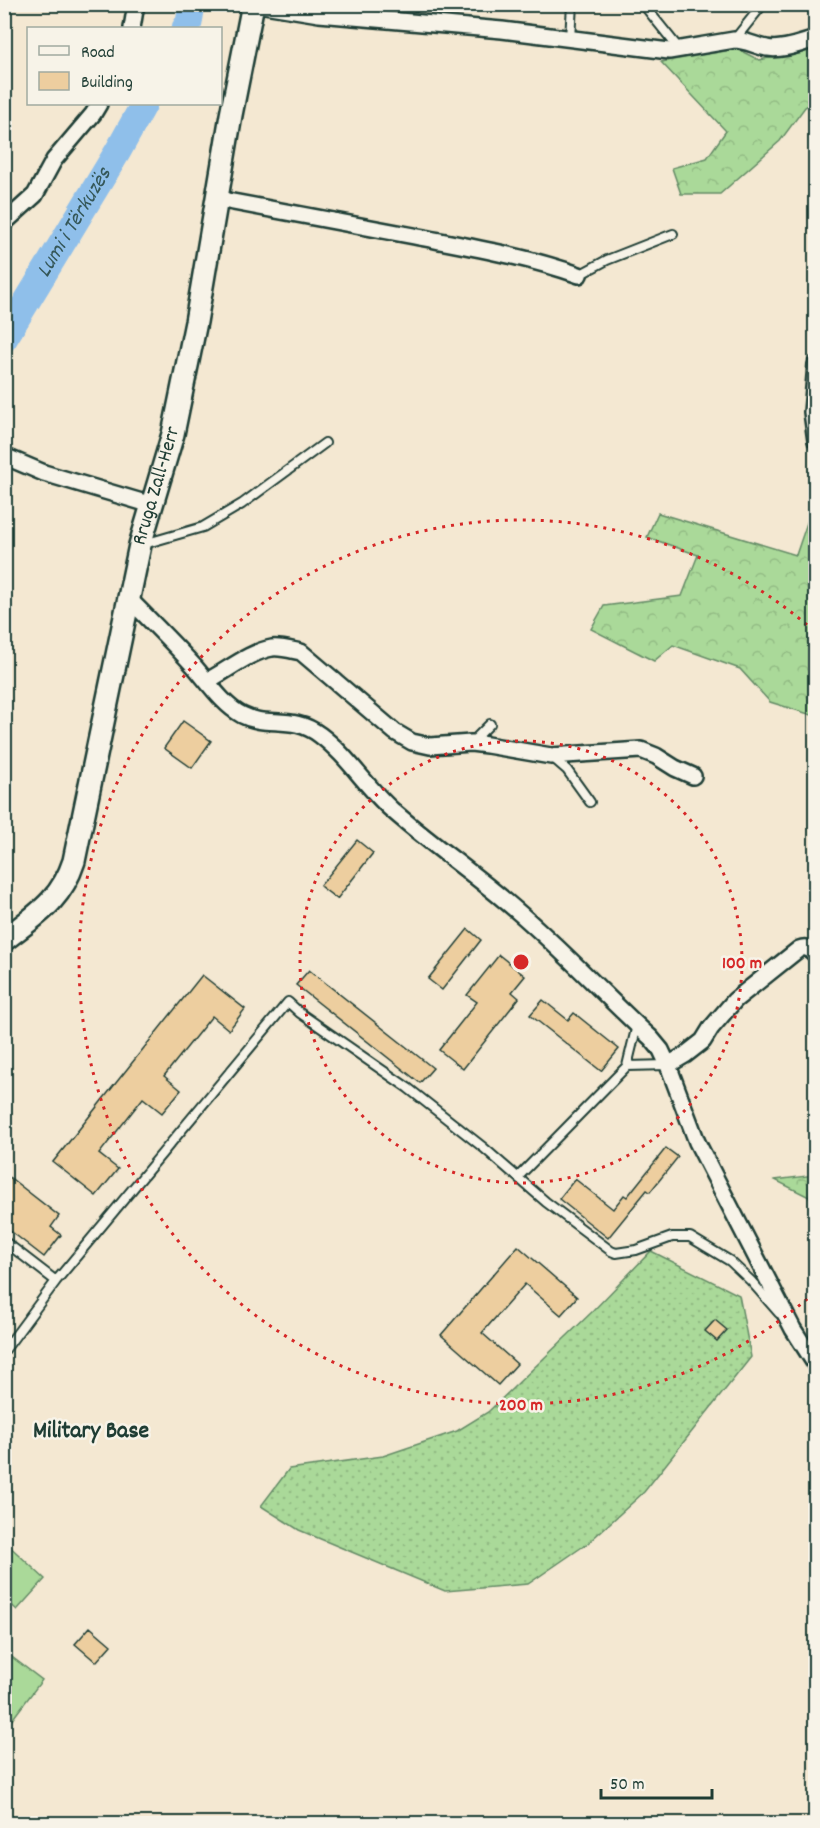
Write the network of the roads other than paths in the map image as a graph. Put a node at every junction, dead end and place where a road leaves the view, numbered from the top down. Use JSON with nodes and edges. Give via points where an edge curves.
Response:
{"nodes":[{"id":1,"x":136,"y":4,"type":"edge"},
{"id":2,"x":255,"y":4,"type":"edge"},
{"id":3,"x":572,"y":4,"type":"edge"},
{"id":4,"x":643,"y":4,"type":"edge"},
{"id":5,"x":763,"y":4,"type":"edge"},
{"id":6,"x":132,"y":27,"type":"edge"},
{"id":7,"x":816,"y":29,"type":"edge"},
{"id":8,"x":570,"y":39,"type":"junction"},
{"id":9,"x":739,"y":40,"type":"junction"},
{"id":10,"x":810,"y":41,"type":"edge"},
{"id":11,"x":681,"y":50,"type":"junction"},
{"id":12,"x":98,"y":105,"type":"edge"},
{"id":13,"x":217,"y":198,"type":"junction"},
{"id":14,"x":4,"y":223,"type":"edge"},
{"id":15,"x":673,"y":234,"type":"dead end"},
{"id":16,"x":579,"y":274,"type":"joint"},
{"id":17,"x":816,"y":364,"type":"edge"},
{"id":18,"x":816,"y":441,"type":"edge"},
{"id":19,"x":325,"y":443,"type":"dead end"},
{"id":20,"x":4,"y":456,"type":"edge"},
{"id":21,"x":152,"y":505,"type":"junction"},
{"id":22,"x":140,"y":545,"type":"junction"},
{"id":23,"x":128,"y":598,"type":"junction"},
{"id":24,"x":207,"y":681,"type":"junction"},
{"id":25,"x":490,"y":724,"type":"dead end"},
{"id":26,"x":471,"y":743,"type":"junction"},
{"id":27,"x":551,"y":756,"type":"junction"},
{"id":28,"x":693,"y":776,"type":"dead end"},
{"id":29,"x":590,"y":802,"type":"dead end"},
{"id":30,"x":4,"y":940,"type":"edge"},
{"id":31,"x":816,"y":955,"type":"edge"},
{"id":32,"x":637,"y":1025,"type":"junction"},
{"id":33,"x":668,"y":1065,"type":"junction"},
{"id":34,"x":627,"y":1066,"type":"junction"},
{"id":35,"x":518,"y":1177,"type":"junction"},
{"id":36,"x":4,"y":1241,"type":"edge"},
{"id":37,"x":56,"y":1281,"type":"junction"},
{"id":38,"x":793,"y":1329,"type":"junction"},
{"id":39,"x":4,"y":1351,"type":"edge"},
{"id":40,"x":816,"y":1365,"type":"edge"}],
"edges":[{"from":1,"to":6,"type":"street"},
{"from":2,"to":8,"type":"street"},
{"from":2,"to":13,"type":"main road","name":"Rruga Zall-Herr"},
{"from":3,"to":8,"type":"lane"},
{"from":4,"to":11,"type":"lane"},
{"from":5,"to":9,"type":"lane"},
{"from":7,"to":10,"type":"street"},
{"from":8,"to":11,"type":"street"},
{"from":9,"to":10,"type":"street","via":[[777,49]]},
{"from":9,"to":11,"type":"street"},
{"from":12,"to":14,"type":"street","via":[[54,160],[34,195]]},
{"from":13,"to":16,"type":"street","via":[[499,252]]},
{"from":13,"to":21,"type":"main road","name":"Rruga Zall-Herr","via":[[175,425]]},
{"from":15,"to":16,"type":"lane"},
{"from":17,"to":18,"type":"street","via":[[812,412]]},
{"from":19,"to":22,"type":"lane","via":[[242,504],[203,527]]},
{"from":20,"to":21,"type":"street"},
{"from":21,"to":22,"type":"main road","name":"Rruga Zall-Herr"},
{"from":22,"to":23,"type":"main road","name":"Rruga Zall-Herr"},
{"from":23,"to":24,"type":"street"},
{"from":23,"to":30,"type":"main road","name":"Rruga Zall-Herr","via":[[69,877],[46,907]]},
{"from":24,"to":26,"type":"street","via":[[272,648],[301,652],[395,732],[430,746]]},
{"from":24,"to":32,"type":"street","via":[[241,714],[254,720],[293,722],[321,736],[386,804],[516,909]]},
{"from":25,"to":26,"type":"lane"},
{"from":26,"to":27,"type":"street"},
{"from":27,"to":28,"type":"street","via":[[641,750]]},
{"from":27,"to":29,"type":"lane","via":[[567,770]]},
{"from":31,"to":33,"type":"street","via":[[804,947],[799,949],[735,1000],[703,1041]]},
{"from":32,"to":33,"type":"street","via":[[661,1050]]},
{"from":32,"to":34,"type":"lane"},
{"from":33,"to":34,"type":"lane"},
{"from":33,"to":38,"type":"street","via":[[697,1142]]},
{"from":34,"to":35,"type":"lane"},
{"from":35,"to":37,"type":"lane","via":[[408,1088],[288,1002]]},
{"from":35,"to":38,"type":"lane","via":[[616,1253],[672,1237],[690,1237],[730,1261]]},
{"from":36,"to":37,"type":"lane"},
{"from":37,"to":39,"type":"lane"},
{"from":38,"to":40,"type":"street"}]}
